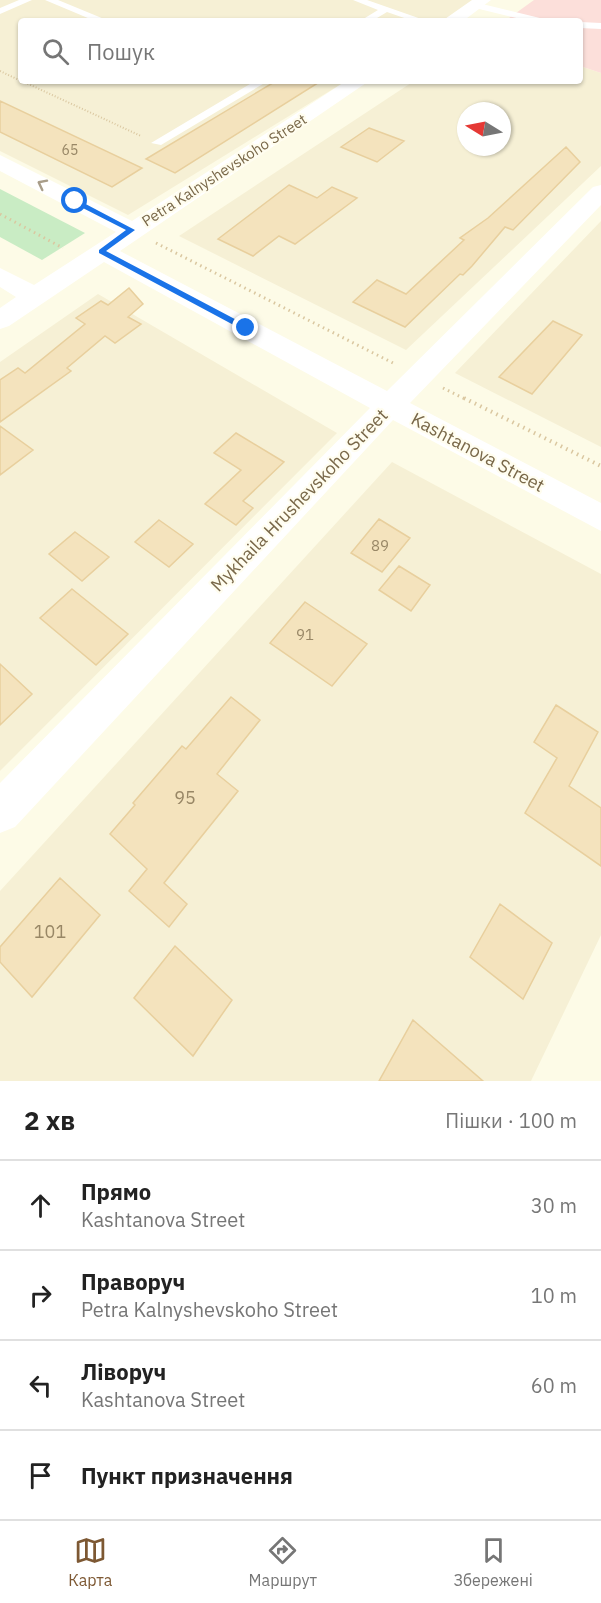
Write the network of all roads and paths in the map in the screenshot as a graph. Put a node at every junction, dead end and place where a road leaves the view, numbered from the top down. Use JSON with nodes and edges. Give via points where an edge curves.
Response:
{"nodes":[{"id":1,"x":27,"y":0,"type":"edge"},
{"id":2,"x":50,"y":0,"type":"edge"},
{"id":3,"x":358,"y":0,"type":"edge"},
{"id":4,"x":479,"y":3,"type":"edge"},
{"id":5,"x":386,"y":9,"type":"junction"},
{"id":6,"x":0,"y":11,"type":"edge"},
{"id":7,"x":96,"y":18,"type":"edge"},
{"id":8,"x":370,"y":18,"type":"edge"},
{"id":9,"x":413,"y":18,"type":"edge"},
{"id":10,"x":456,"y":18,"type":"edge"},
{"id":11,"x":531,"y":18,"type":"edge"},
{"id":12,"x":583,"y":25,"type":"edge"},
{"id":13,"x":601,"y":26,"type":"edge"},
{"id":14,"x":0,"y":71,"type":"edge"},
{"id":15,"x":18,"y":80,"type":"edge"},
{"id":16,"x":28,"y":84,"type":"edge"},
{"id":17,"x":258,"y":84,"type":"edge"},
{"id":18,"x":354,"y":84,"type":"edge"},
{"id":19,"x":157,"y":143,"type":"joint"},
{"id":20,"x":0,"y":162,"type":"edge"},
{"id":21,"x":601,"y":192,"type":"edge"},
{"id":22,"x":0,"y":214,"type":"edge"},
{"id":23,"x":131,"y":230,"type":"junction"},
{"id":24,"x":94,"y":256,"type":"junction"},
{"id":25,"x":0,"y":276,"type":"edge"},
{"id":26,"x":35,"y":297,"type":"junction"},
{"id":27,"x":0,"y":320,"type":"edge"},
{"id":28,"x":419,"y":376,"type":"junction"},
{"id":29,"x":390,"y":405,"type":"junction"},
{"id":30,"x":601,"y":466,"type":"edge"},
{"id":31,"x":601,"y":518,"type":"edge"},
{"id":32,"x":0,"y":812,"type":"edge"}],
"edges":[{"from":1,"to":6,"type":"lane"},
{"from":2,"to":7,"type":"lane"},
{"from":3,"to":5,"type":"lane"},
{"from":4,"to":10,"type":"street"},
{"from":4,"to":11,"type":"lane"},
{"from":5,"to":8,"type":"lane"},
{"from":5,"to":9,"type":"lane"},
{"from":12,"to":13,"type":"lane"},
{"from":14,"to":15,"type":"path"},
{"from":16,"to":19,"type":"path"},
{"from":17,"to":19,"type":"lane"},
{"from":18,"to":23,"type":"street","name":"Petra Kalnyshevskoho Street"},
{"from":23,"to":20,"type":"street","one_way":true},
{"from":21,"to":28,"type":"street","name":"Mykhaila Hrushevskoho Street"},
{"from":22,"to":24,"type":"path"},
{"from":23,"to":24,"type":"street","name":"Petra Kalnyshevskoho Street"},
{"from":23,"to":28,"type":"path"},
{"from":24,"to":26,"type":"street","name":"Petra Kalnyshevskoho Street"},
{"from":24,"to":29,"type":"street","name":"Kashtanova Street"},
{"from":25,"to":26,"type":"street"},
{"from":26,"to":27,"type":"street","name":"Petra Kalnyshevskoho Street"},
{"from":28,"to":29,"type":"street","name":"Mykhaila Hrushevskoho Street"},
{"from":28,"to":30,"type":"path"},
{"from":29,"to":31,"type":"street","name":"Kashtanova Street"},
{"from":29,"to":32,"type":"street","name":"Mykhaila Hrushevskoho Street"}]}
